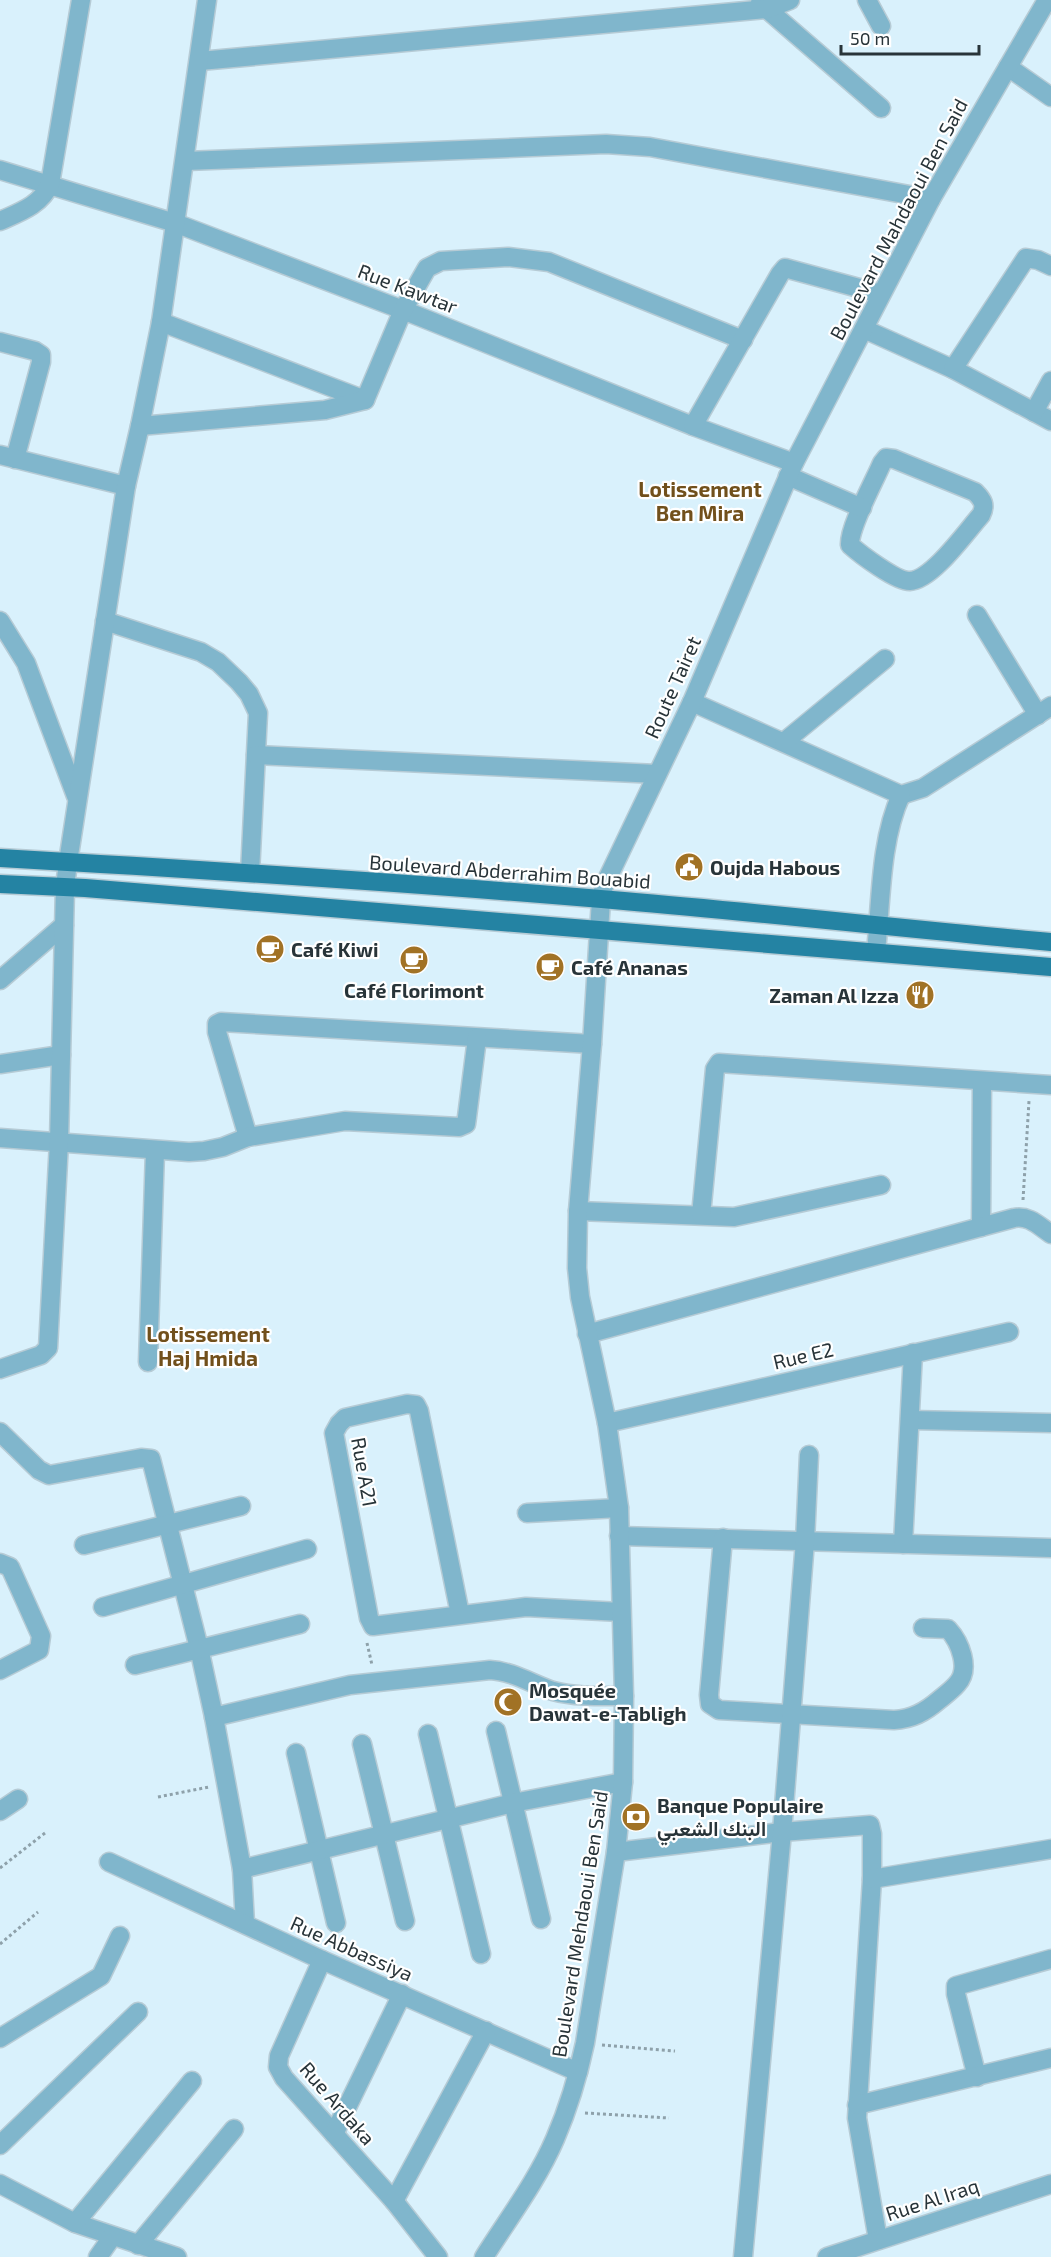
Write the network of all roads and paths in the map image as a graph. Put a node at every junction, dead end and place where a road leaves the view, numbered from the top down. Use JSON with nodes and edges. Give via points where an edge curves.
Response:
{"nodes":[{"id":1,"x":81,"y":0,"type":"edge"},
{"id":2,"x":207,"y":0,"type":"edge"},
{"id":3,"x":790,"y":0,"type":"edge"},
{"id":4,"x":867,"y":0,"type":"edge"},
{"id":5,"x":1047,"y":0,"type":"edge"},
{"id":6,"x":762,"y":4,"type":"edge"},
{"id":7,"x":881,"y":26,"type":"dead end"},
{"id":8,"x":200,"y":61,"type":"junction"},
{"id":9,"x":1008,"y":67,"type":"junction"},
{"id":10,"x":1051,"y":97,"type":"edge"},
{"id":11,"x":881,"y":108,"type":"dead end"},
{"id":12,"x":186,"y":161,"type":"junction"},
{"id":13,"x":0,"y":170,"type":"edge"},
{"id":14,"x":50,"y":184,"type":"junction"},
{"id":15,"x":931,"y":199,"type":"junction"},
{"id":16,"x":0,"y":220,"type":"edge"},
{"id":17,"x":175,"y":223,"type":"junction"},
{"id":18,"x":1051,"y":266,"type":"edge"},
{"id":19,"x":880,"y":294,"type":"junction"},
{"id":20,"x":403,"y":310,"type":"junction"},
{"id":21,"x":161,"y":322,"type":"junction"},
{"id":22,"x":864,"y":329,"type":"junction"},
{"id":23,"x":743,"y":340,"type":"junction"},
{"id":24,"x":0,"y":342,"type":"edge"},
{"id":25,"x":953,"y":369,"type":"junction"},
{"id":26,"x":1051,"y":381,"type":"edge"},
{"id":27,"x":365,"y":400,"type":"junction"},
{"id":28,"x":1034,"y":412,"type":"junction"},
{"id":29,"x":1051,"y":421,"type":"edge"},
{"id":30,"x":140,"y":426,"type":"junction"},
{"id":31,"x":693,"y":426,"type":"junction"},
{"id":32,"x":8,"y":457,"type":"edge"},
{"id":33,"x":791,"y":470,"type":"junction"},
{"id":34,"x":126,"y":486,"type":"junction"},
{"id":35,"x":862,"y":508,"type":"junction"},
{"id":36,"x":977,"y":615,"type":"dead end"},
{"id":37,"x":0,"y":621,"type":"edge"},
{"id":38,"x":105,"y":621,"type":"junction"},
{"id":39,"x":885,"y":659,"type":"dead end"},
{"id":40,"x":692,"y":702,"type":"junction"},
{"id":41,"x":1044,"y":711,"type":"edge"},
{"id":42,"x":784,"y":742,"type":"junction"},
{"id":43,"x":256,"y":755,"type":"junction"},
{"id":44,"x":657,"y":774,"type":"junction"},
{"id":45,"x":901,"y":795,"type":"junction"},
{"id":46,"x":77,"y":798,"type":"junction"},
{"id":47,"x":0,"y":858,"type":"edge"},
{"id":48,"x":68,"y":862,"type":"junction"},
{"id":49,"x":250,"y":873,"type":"junction"},
{"id":50,"x":0,"y":884,"type":"edge"},
{"id":51,"x":65,"y":887,"type":"junction"},
{"id":52,"x":601,"y":900,"type":"junction"},
{"id":53,"x":64,"y":925,"type":"junction"},
{"id":54,"x":878,"y":927,"type":"junction"},
{"id":55,"x":598,"y":930,"type":"junction"},
{"id":56,"x":1051,"y":942,"type":"edge"},
{"id":57,"x":876,"y":952,"type":"junction"},
{"id":58,"x":1051,"y":967,"type":"edge"},
{"id":59,"x":0,"y":980,"type":"edge"},
{"id":60,"x":477,"y":1038,"type":"junction"},
{"id":61,"x":592,"y":1044,"type":"junction"},
{"id":62,"x":61,"y":1055,"type":"junction"},
{"id":63,"x":0,"y":1064,"type":"edge"},
{"id":64,"x":982,"y":1081,"type":"junction"},
{"id":65,"x":1030,"y":1082,"type":"junction"},
{"id":66,"x":1051,"y":1085,"type":"edge"},
{"id":67,"x":248,"y":1137,"type":"junction"},
{"id":68,"x":0,"y":1138,"type":"edge"},
{"id":69,"x":59,"y":1142,"type":"junction"},
{"id":70,"x":156,"y":1151,"type":"junction"},
{"id":71,"x":881,"y":1185,"type":"dead end"},
{"id":72,"x":578,"y":1210,"type":"junction"},
{"id":73,"x":701,"y":1215,"type":"junction"},
{"id":74,"x":1022,"y":1216,"type":"junction"},
{"id":75,"x":981,"y":1227,"type":"junction"},
{"id":76,"x":1051,"y":1234,"type":"edge"},
{"id":77,"x":1009,"y":1332,"type":"dead end"},
{"id":78,"x":587,"y":1334,"type":"junction"},
{"id":79,"x":913,"y":1353,"type":"junction"},
{"id":80,"x":148,"y":1362,"type":"dead end"},
{"id":81,"x":0,"y":1369,"type":"edge"},
{"id":82,"x":910,"y":1420,"type":"junction"},
{"id":83,"x":607,"y":1423,"type":"junction"},
{"id":84,"x":1051,"y":1423,"type":"edge"},
{"id":85,"x":0,"y":1432,"type":"edge"},
{"id":86,"x":809,"y":1455,"type":"dead end"},
{"id":87,"x":242,"y":1506,"type":"dead end"},
{"id":88,"x":619,"y":1508,"type":"junction"},
{"id":89,"x":527,"y":1513,"type":"dead end"},
{"id":90,"x":167,"y":1524,"type":"junction"},
{"id":91,"x":619,"y":1536,"type":"junction"},
{"id":92,"x":723,"y":1538,"type":"junction"},
{"id":93,"x":805,"y":1541,"type":"junction"},
{"id":94,"x":903,"y":1544,"type":"junction"},
{"id":95,"x":84,"y":1545,"type":"dead end"},
{"id":96,"x":1051,"y":1548,"type":"edge"},
{"id":97,"x":307,"y":1549,"type":"dead end"},
{"id":98,"x":0,"y":1563,"type":"edge"},
{"id":99,"x":183,"y":1585,"type":"junction"},
{"id":100,"x":103,"y":1607,"type":"dead end"},
{"id":101,"x":621,"y":1612,"type":"junction"},
{"id":102,"x":460,"y":1614,"type":"junction"},
{"id":103,"x":300,"y":1624,"type":"dead end"},
{"id":104,"x":373,"y":1626,"type":"junction"},
{"id":105,"x":923,"y":1628,"type":"dead end"},
{"id":106,"x":199,"y":1648,"type":"junction"},
{"id":107,"x":135,"y":1665,"type":"dead end"},
{"id":108,"x":0,"y":1670,"type":"edge"},
{"id":109,"x":375,"y":1682,"type":"junction"},
{"id":110,"x":624,"y":1696,"type":"junction"},
{"id":111,"x":791,"y":1714,"type":"junction"},
{"id":112,"x":214,"y":1717,"type":"junction"},
{"id":113,"x":496,"y":1731,"type":"dead end"},
{"id":114,"x":428,"y":1734,"type":"dead end"},
{"id":115,"x":362,"y":1744,"type":"dead end"},
{"id":116,"x":297,"y":1753,"type":"dead end"},
{"id":117,"x":623,"y":1782,"type":"junction"},
{"id":118,"x":226,"y":1784,"type":"junction"},
{"id":119,"x":158,"y":1797,"type":"dead end"},
{"id":120,"x":18,"y":1799,"type":"dead end"},
{"id":121,"x":513,"y":1803,"type":"junction"},
{"id":122,"x":0,"y":1811,"type":"edge"},
{"id":123,"x":448,"y":1818,"type":"junction"},
{"id":124,"x":782,"y":1832,"type":"junction"},
{"id":125,"x":45,"y":1833,"type":"dead end"},
{"id":126,"x":384,"y":1833,"type":"junction"},
{"id":127,"x":319,"y":1849,"type":"junction"},
{"id":128,"x":1051,"y":1849,"type":"edge"},
{"id":129,"x":616,"y":1852,"type":"junction"},
{"id":130,"x":109,"y":1862,"type":"dead end"},
{"id":131,"x":0,"y":1868,"type":"edge"},
{"id":132,"x":242,"y":1869,"type":"junction"},
{"id":133,"x":872,"y":1879,"type":"junction"},
{"id":134,"x":38,"y":1912,"type":"dead end"},
{"id":135,"x":542,"y":1919,"type":"dead end"},
{"id":136,"x":405,"y":1921,"type":"dead end"},
{"id":137,"x":336,"y":1923,"type":"dead end"},
{"id":138,"x":245,"y":1924,"type":"junction"},
{"id":139,"x":120,"y":1936,"type":"dead end"},
{"id":140,"x":0,"y":1944,"type":"edge"},
{"id":141,"x":481,"y":1954,"type":"dead end"},
{"id":142,"x":1051,"y":1959,"type":"edge"},
{"id":143,"x":322,"y":1960,"type":"junction"},
{"id":144,"x":402,"y":1994,"type":"junction"},
{"id":145,"x":138,"y":2012,"type":"dead end"},
{"id":146,"x":486,"y":2031,"type":"junction"},
{"id":147,"x":0,"y":2038,"type":"edge"},
{"id":148,"x":585,"y":2043,"type":"junction"},
{"id":149,"x":675,"y":2051,"type":"dead end"},
{"id":150,"x":1051,"y":2058,"type":"edge"},
{"id":151,"x":578,"y":2072,"type":"junction"},
{"id":152,"x":977,"y":2077,"type":"junction"},
{"id":153,"x":192,"y":2081,"type":"dead end"},
{"id":154,"x":857,"y":2105,"type":"junction"},
{"id":155,"x":565,"y":2112,"type":"junction"},
{"id":156,"x":669,"y":2118,"type":"dead end"},
{"id":157,"x":234,"y":2129,"type":"dead end"},
{"id":158,"x":334,"y":2134,"type":"junction"},
{"id":159,"x":0,"y":2145,"type":"edge"},
{"id":160,"x":0,"y":2184,"type":"edge"},
{"id":161,"x":1051,"y":2184,"type":"edge"},
{"id":162,"x":394,"y":2201,"type":"junction"},
{"id":163,"x":75,"y":2223,"type":"junction"},
{"id":164,"x":111,"y":2237,"type":"junction"},
{"id":165,"x":878,"y":2240,"type":"junction"},
{"id":166,"x":138,"y":2246,"type":"junction"},
{"id":167,"x":98,"y":2257,"type":"edge"},
{"id":168,"x":177,"y":2257,"type":"edge"},
{"id":169,"x":438,"y":2257,"type":"edge"},
{"id":170,"x":483,"y":2257,"type":"edge"},
{"id":171,"x":743,"y":2257,"type":"edge"},
{"id":172,"x":827,"y":2257,"type":"edge"}],
"edges":[{"from":1,"to":14,"type":"street"},
{"from":2,"to":8,"type":"street"},
{"from":3,"to":6,"type":"street"},
{"from":4,"to":7,"type":"street"},
{"from":5,"to":9,"type":"street","name":"Boulevard Mahdaoui Ben Said"},
{"from":6,"to":8,"type":"street"},
{"from":6,"to":11,"type":"street"},
{"from":8,"to":12,"type":"street"},
{"from":9,"to":10,"type":"street"},
{"from":9,"to":15,"type":"street","name":"Boulevard Mahdaoui Ben Said"},
{"from":12,"to":15,"type":"street","via":[[606,144],[650,147]]},
{"from":12,"to":17,"type":"street"},
{"from":13,"to":14,"type":"street","name":"Rue Kawtar"},
{"from":14,"to":16,"type":"street","via":[[45,197]]},
{"from":14,"to":17,"type":"street","name":"Rue Kawtar"},
{"from":15,"to":19,"type":"street","name":"Boulevard Mahdaoui Ben Said"},
{"from":17,"to":20,"type":"street","name":"Rue Kawtar"},
{"from":17,"to":21,"type":"street"},
{"from":18,"to":25,"type":"street","via":[[1026,258]]},
{"from":19,"to":22,"type":"street","name":"Boulevard Mahdaoui Ben Said"},
{"from":19,"to":23,"type":"street","via":[[785,268]]},
{"from":20,"to":23,"type":"street","via":[[433,264],[528,258],[549,261]]},
{"from":20,"to":27,"type":"street"},
{"from":20,"to":31,"type":"street","name":"Rue Kawtar"},
{"from":21,"to":27,"type":"street"},
{"from":21,"to":30,"type":"street"},
{"from":22,"to":25,"type":"street"},
{"from":22,"to":33,"type":"street","name":"Boulevard Mahdaoui Ben Said"},
{"from":23,"to":31,"type":"street"},
{"from":24,"to":32,"type":"street","via":[[41,355]]},
{"from":25,"to":28,"type":"street"},
{"from":26,"to":28,"type":"street"},
{"from":27,"to":30,"type":"street","via":[[325,410]]},
{"from":28,"to":29,"type":"street"},
{"from":30,"to":34,"type":"street"},
{"from":31,"to":33,"type":"street","name":"Rue Kawtar"},
{"from":32,"to":34,"type":"street"},
{"from":33,"to":35,"type":"street","name":"Rue Kawtar"},
{"from":33,"to":40,"type":"street","name":"Route Tairet"},
{"from":34,"to":38,"type":"street"},
{"from":35,"to":35,"type":"street","via":[[850,545],[907,582],[931,571],[985,507],[975,492],[886,458]]},
{"from":36,"to":41,"type":"street"},
{"from":37,"to":46,"type":"street","via":[[26,663]]},
{"from":38,"to":43,"type":"street","via":[[201,652],[218,662],[240,682],[258,713]]},
{"from":38,"to":46,"type":"street"},
{"from":39,"to":42,"type":"street"},
{"from":40,"to":42,"type":"street"},
{"from":40,"to":44,"type":"street","name":"Route Tairet"},
{"from":41,"to":45,"type":"street","via":[[922,788]]},
{"from":42,"to":45,"type":"street"},
{"from":43,"to":44,"type":"street"},
{"from":43,"to":49,"type":"street"},
{"from":44,"to":52,"type":"street","name":"Route Tairet"},
{"from":45,"to":54,"type":"street","via":[[887,836]]},
{"from":46,"to":48,"type":"street"},
{"from":47,"to":48,"type":"main road","name":"Boulevard Abderrahim Bouabid"},
{"from":48,"to":49,"type":"main road","name":"Boulevard Abderrahim Bouabid"},
{"from":48,"to":51,"type":"street"},
{"from":49,"to":52,"type":"main road","name":"Boulevard Abderrahim Bouabid"},
{"from":50,"to":51,"type":"main road"},
{"from":51,"to":53,"type":"street"},
{"from":51,"to":55,"type":"main road"},
{"from":52,"to":54,"type":"main road","name":"Boulevard Abderrahim Bouabid"},
{"from":52,"to":55,"type":"street","name":"Route Tairet"},
{"from":53,"to":59,"type":"street"},
{"from":53,"to":62,"type":"street"},
{"from":54,"to":56,"type":"main road","name":"Boulevard Abderrahim Bouabid"},
{"from":54,"to":57,"type":"street"},
{"from":55,"to":57,"type":"main road"},
{"from":55,"to":61,"type":"street","name":"Boulevard Mehdaoui Ben Said"},
{"from":57,"to":58,"type":"main road"},
{"from":60,"to":61,"type":"street"},
{"from":60,"to":67,"type":"street","via":[[466,1124],[459,1127],[345,1121]]},
{"from":60,"to":67,"type":"street","via":[[221,1022],[217,1032]]},
{"from":61,"to":72,"type":"street","name":"Boulevard Mehdaoui Ben Said"},
{"from":62,"to":63,"type":"street"},
{"from":62,"to":69,"type":"street"},
{"from":64,"to":65,"type":"street"},
{"from":64,"to":73,"type":"street","via":[[719,1063],[715,1069]]},
{"from":64,"to":75,"type":"street"},
{"from":65,"to":66,"type":"street"},
{"from":65,"to":74,"type":"path"},
{"from":67,"to":70,"type":"street","via":[[204,1151]]},
{"from":68,"to":69,"type":"street"},
{"from":69,"to":70,"type":"street"},
{"from":69,"to":81,"type":"street","via":[[48,1348],[41,1355]]},
{"from":70,"to":80,"type":"street"},
{"from":71,"to":73,"type":"street","via":[[734,1217]]},
{"from":72,"to":73,"type":"street"},
{"from":72,"to":78,"type":"street","name":"Boulevard Mehdaoui Ben Said","via":[[577,1268]]},
{"from":74,"to":75,"type":"street"},
{"from":74,"to":76,"type":"street"},
{"from":75,"to":78,"type":"street"},
{"from":77,"to":79,"type":"street","name":"Rue E2"},
{"from":78,"to":83,"type":"street","name":"Boulevard Mehdaoui Ben Said"},
{"from":79,"to":82,"type":"street"},
{"from":79,"to":83,"type":"street","name":"Rue E2"},
{"from":82,"to":84,"type":"street"},
{"from":82,"to":94,"type":"street"},
{"from":83,"to":88,"type":"street","name":"Boulevard Mehdaoui Ben Said"},
{"from":85,"to":90,"type":"street","via":[[49,1475],[151,1459]]},
{"from":86,"to":93,"type":"street"},
{"from":87,"to":90,"type":"street"},
{"from":88,"to":89,"type":"street"},
{"from":88,"to":91,"type":"street","name":"Boulevard Mehdaoui Ben Said"},
{"from":90,"to":95,"type":"street"},
{"from":90,"to":99,"type":"street"},
{"from":91,"to":92,"type":"street"},
{"from":91,"to":101,"type":"street","name":"Boulevard Mehdaoui Ben Said"},
{"from":92,"to":93,"type":"street"},
{"from":92,"to":111,"type":"street","via":[[710,1704],[719,1710]]},
{"from":93,"to":94,"type":"street"},
{"from":93,"to":111,"type":"street"},
{"from":94,"to":96,"type":"street"},
{"from":97,"to":99,"type":"street"},
{"from":98,"to":108,"type":"street","via":[[10,1567],[41,1636],[39,1650]]},
{"from":99,"to":100,"type":"street"},
{"from":99,"to":106,"type":"street"},
{"from":101,"to":102,"type":"street","via":[[526,1607]]},
{"from":101,"to":110,"type":"street","name":"Boulevard Mehdaoui Ben Said"},
{"from":102,"to":104,"type":"street"},
{"from":102,"to":104,"type":"street","name":"Rue A21","via":[[419,1411],[416,1405],[407,1404],[345,1418],[334,1433]]},
{"from":103,"to":106,"type":"street"},
{"from":104,"to":109,"type":"path","via":[[364,1630]]},
{"from":105,"to":111,"type":"street","via":[[948,1629],[963,1656],[959,1683],[928,1709],[909,1719],[894,1720]]},
{"from":106,"to":107,"type":"street"},
{"from":106,"to":112,"type":"street"},
{"from":109,"to":110,"type":"street","via":[[502,1671],[574,1695]]},
{"from":109,"to":112,"type":"street"},
{"from":110,"to":117,"type":"street","name":"Boulevard Mehdaoui Ben Said"},
{"from":111,"to":124,"type":"street"},
{"from":112,"to":118,"type":"street"},
{"from":113,"to":121,"type":"street"},
{"from":114,"to":123,"type":"street"},
{"from":115,"to":126,"type":"street"},
{"from":116,"to":127,"type":"street"},
{"from":117,"to":121,"type":"street"},
{"from":117,"to":129,"type":"street","name":"Boulevard Mehdaoui Ben Said"},
{"from":118,"to":119,"type":"path"},
{"from":118,"to":132,"type":"street"},
{"from":120,"to":122,"type":"street"},
{"from":121,"to":123,"type":"street"},
{"from":121,"to":135,"type":"street"},
{"from":123,"to":126,"type":"street"},
{"from":123,"to":141,"type":"street"},
{"from":124,"to":129,"type":"street"},
{"from":124,"to":133,"type":"street","via":[[870,1825]]},
{"from":124,"to":171,"type":"street"},
{"from":125,"to":131,"type":"path"},
{"from":126,"to":127,"type":"street"},
{"from":126,"to":136,"type":"street"},
{"from":127,"to":132,"type":"street"},
{"from":127,"to":137,"type":"street"},
{"from":128,"to":133,"type":"street"},
{"from":129,"to":148,"type":"street","name":"Boulevard Mehdaoui Ben Said"},
{"from":130,"to":138,"type":"street","name":"Rue Abbassiya"},
{"from":132,"to":138,"type":"street"},
{"from":133,"to":154,"type":"street"},
{"from":134,"to":140,"type":"path"},
{"from":138,"to":143,"type":"street","name":"Rue Abbassiya"},
{"from":139,"to":147,"type":"street","via":[[101,1976]]},
{"from":142,"to":152,"type":"street","via":[[956,1986]]},
{"from":143,"to":144,"type":"street","name":"Rue Abbassiya"},
{"from":143,"to":158,"type":"street","name":"Rue Ardaka","via":[[279,2056],[278,2067]]},
{"from":144,"to":146,"type":"street","name":"Rue Abbassiya"},
{"from":144,"to":158,"type":"street"},
{"from":145,"to":159,"type":"street"},
{"from":146,"to":151,"type":"street","name":"Rue Abbassiya"},
{"from":146,"to":162,"type":"street"},
{"from":148,"to":149,"type":"path"},
{"from":148,"to":151,"type":"street","name":"Boulevard Mehdaoui Ben Said"},
{"from":150,"to":152,"type":"street"},
{"from":151,"to":155,"type":"street","name":"Boulevard Mehdaoui Ben Said"},
{"from":152,"to":154,"type":"street"},
{"from":153,"to":163,"type":"street"},
{"from":154,"to":165,"type":"street"},
{"from":155,"to":156,"type":"path"},
{"from":155,"to":170,"type":"street","name":"Boulevard Mehdaoui Ben Said","via":[[542,2164]]},
{"from":157,"to":166,"type":"street"},
{"from":158,"to":162,"type":"street","name":"Rue Ardaka"},
{"from":160,"to":163,"type":"street"},
{"from":161,"to":165,"type":"street","name":"Rue Al Iraq"},
{"from":162,"to":169,"type":"street","name":"Rue Ardaka"},
{"from":163,"to":164,"type":"street"},
{"from":164,"to":166,"type":"street"},
{"from":164,"to":167,"type":"street"},
{"from":165,"to":172,"type":"street","name":"Rue Al Iraq"},
{"from":166,"to":168,"type":"street"}]}
